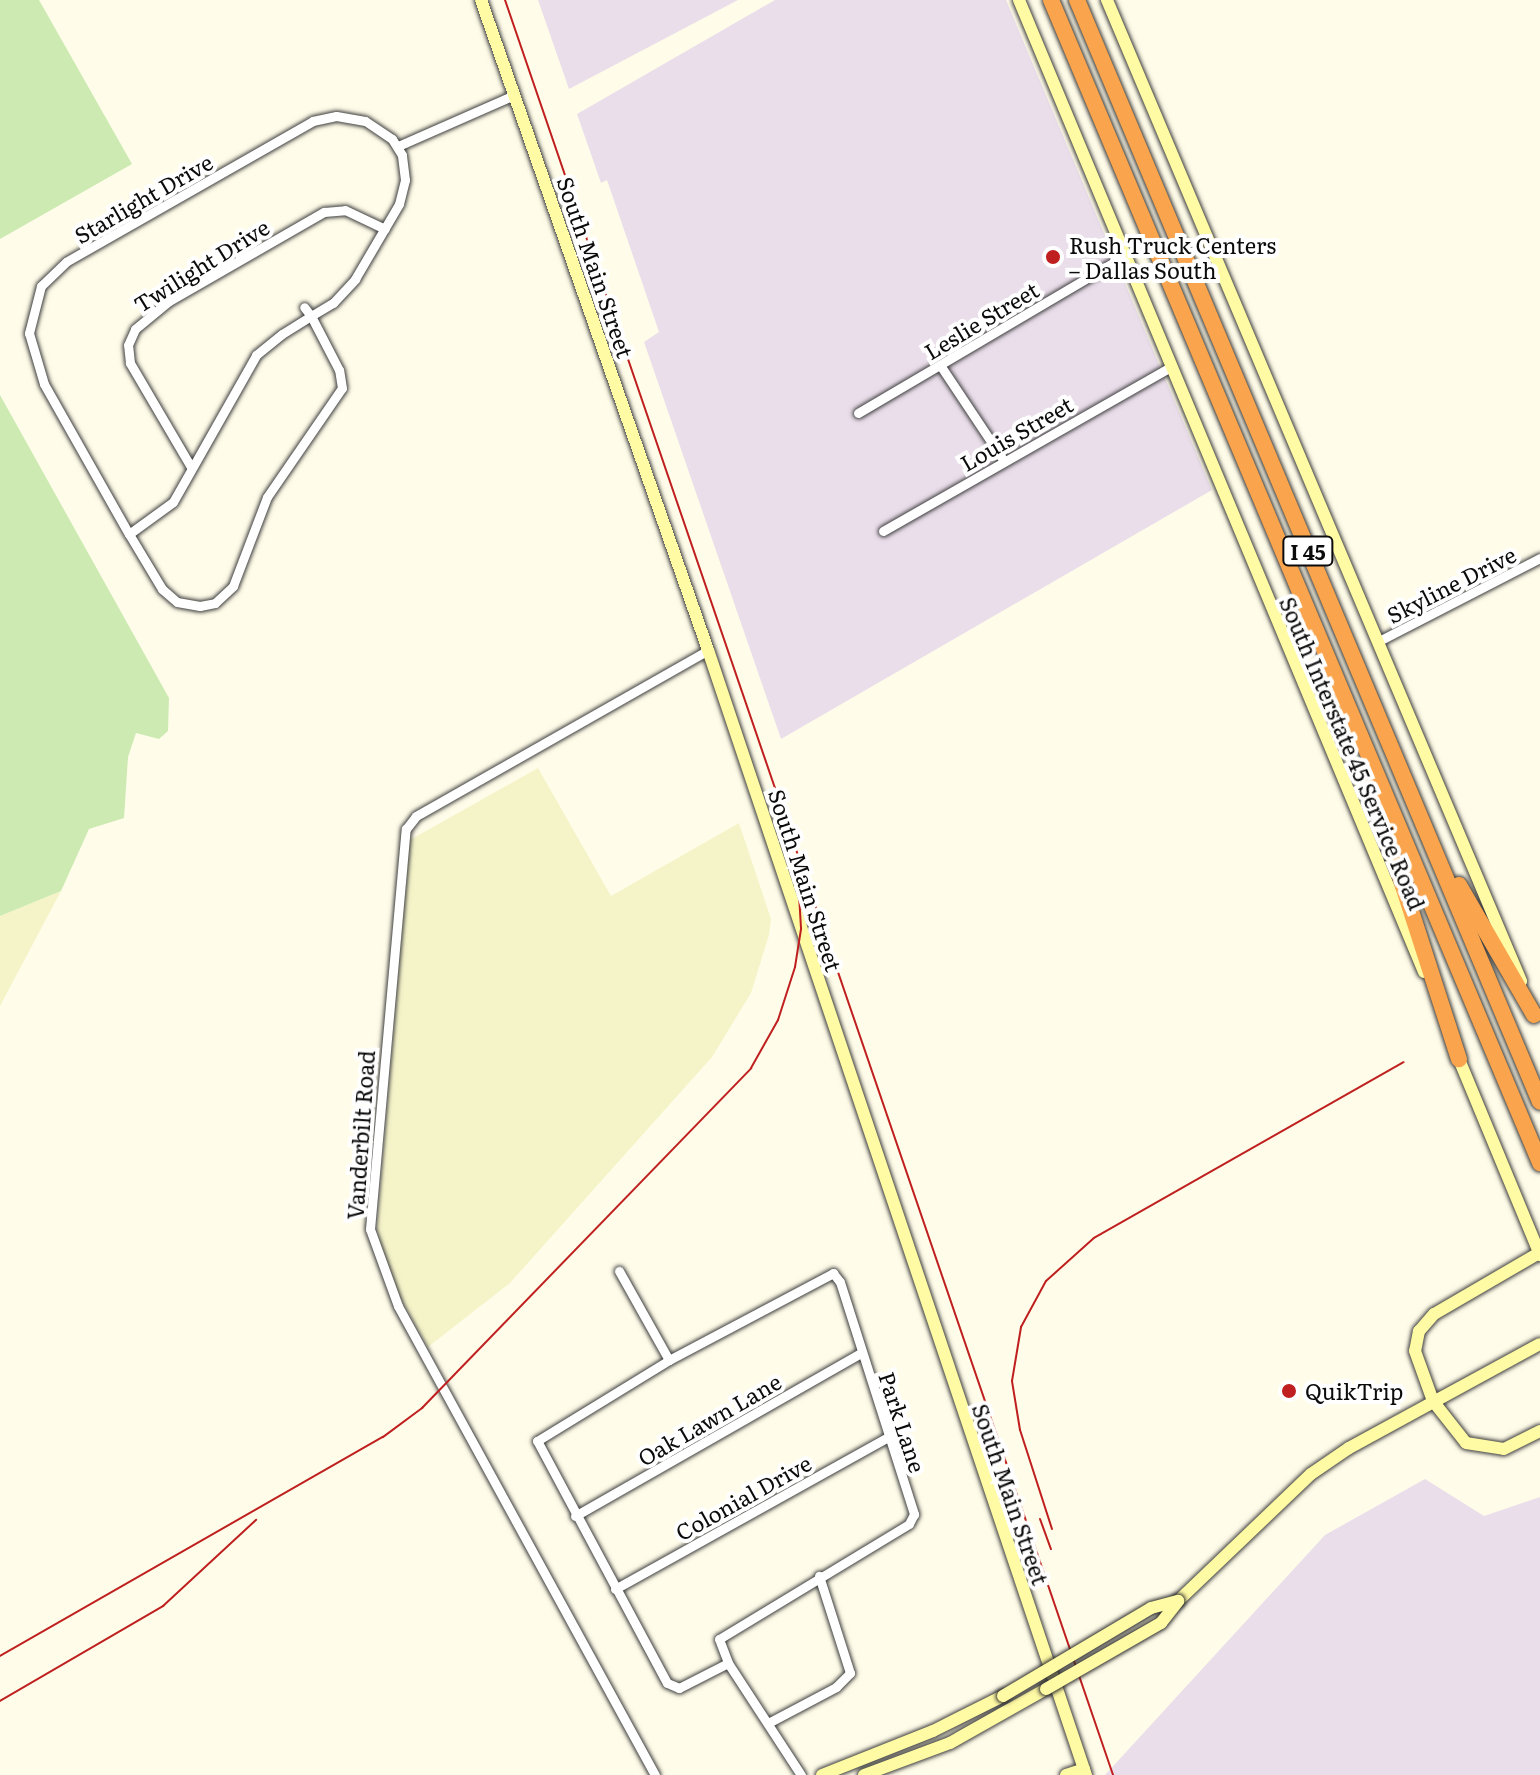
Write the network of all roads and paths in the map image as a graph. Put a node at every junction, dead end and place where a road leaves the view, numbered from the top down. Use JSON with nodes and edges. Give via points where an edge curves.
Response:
{"nodes":[{"id":1,"x":481,"y":0,"type":"edge"},
{"id":2,"x":1019,"y":0,"type":"edge"},
{"id":3,"x":1051,"y":0,"type":"edge"},
{"id":4,"x":1077,"y":0,"type":"edge"},
{"id":5,"x":1107,"y":0,"type":"edge"},
{"id":6,"x":514,"y":95,"type":"junction"},
{"id":7,"x":398,"y":146,"type":"junction"},
{"id":8,"x":385,"y":229,"type":"junction"},
{"id":9,"x":1123,"y":257,"type":"junction"},
{"id":10,"x":304,"y":307,"type":"dead end"},
{"id":11,"x":311,"y":316,"type":"junction"},
{"id":12,"x":940,"y":365,"type":"junction"},
{"id":13,"x":1169,"y":368,"type":"junction"},
{"id":14,"x":858,"y":413,"type":"dead end"},
{"id":15,"x":1004,"y":461,"type":"junction"},
{"id":16,"x":191,"y":467,"type":"junction"},
{"id":17,"x":883,"y":531,"type":"dead end"},
{"id":18,"x":129,"y":534,"type":"junction"},
{"id":19,"x":1540,"y":558,"type":"edge"},
{"id":20,"x":1379,"y":641,"type":"junction"},
{"id":21,"x":708,"y":650,"type":"junction"},
{"id":22,"x":1375,"y":770,"type":"junction"},
{"id":23,"x":1418,"y":812,"type":"junction"},
{"id":24,"x":1537,"y":1022,"type":"edge"},
{"id":25,"x":1459,"y":1059,"type":"junction"},
{"id":26,"x":1540,"y":1102,"type":"edge"},
{"id":27,"x":1540,"y":1163,"type":"edge"},
{"id":28,"x":1540,"y":1254,"type":"edge"},
{"id":29,"x":619,"y":1271,"type":"dead end"},
{"id":30,"x":1538,"y":1345,"type":"edge"},
{"id":31,"x":861,"y":1353,"type":"junction"},
{"id":32,"x":669,"y":1360,"type":"junction"},
{"id":33,"x":1433,"y":1401,"type":"junction"},
{"id":34,"x":1540,"y":1431,"type":"edge"},
{"id":35,"x":888,"y":1437,"type":"junction"},
{"id":36,"x":575,"y":1516,"type":"junction"},
{"id":37,"x":819,"y":1576,"type":"junction"},
{"id":38,"x":615,"y":1589,"type":"junction"},
{"id":39,"x":1178,"y":1601,"type":"junction"},
{"id":40,"x":728,"y":1663,"type":"junction"},
{"id":41,"x":770,"y":1722,"type":"junction"},
{"id":42,"x":1085,"y":1772,"type":"edge"},
{"id":43,"x":655,"y":1775,"type":"edge"},
{"id":44,"x":801,"y":1775,"type":"edge"},
{"id":45,"x":822,"y":1775,"type":"edge"},
{"id":46,"x":864,"y":1775,"type":"edge"},
{"id":47,"x":1066,"y":1775,"type":"edge"}],
"edges":[{"from":1,"to":6,"type":"main road","name":"South Main Street"},
{"from":2,"to":9,"type":"main road","name":"South Interstate 45 Service Road"},
{"from":3,"to":22,"type":"highway","number":"I 45"},
{"from":4,"to":23,"type":"highway","number":"I 45"},
{"from":5,"to":20,"type":"main road"},
{"from":6,"to":7,"type":"street"},
{"from":6,"to":21,"type":"main road","name":"South Main Street"},
{"from":7,"to":8,"type":"street","via":[[403,192]]},
{"from":7,"to":18,"type":"street","name":"Starlight Drive","via":[[365,121],[336,116],[313,121],[66,262],[41,286],[30,317],[36,366]]},
{"from":8,"to":11,"type":"street","via":[[344,293]]},
{"from":8,"to":16,"type":"street","name":"Twilight Drive","via":[[345,210],[324,212],[169,301],[135,329],[128,345],[130,363]]},
{"from":9,"to":12,"type":"street","name":"Leslie Street"},
{"from":9,"to":13,"type":"main road","name":"South Interstate 45 Service Road"},
{"from":10,"to":11,"type":"street"},
{"from":11,"to":16,"type":"street","via":[[256,355]]},
{"from":11,"to":18,"type":"street","name":"Starlight Drive","via":[[339,370],[342,388],[267,497],[225,596],[200,606],[168,596]]},
{"from":12,"to":14,"type":"street","name":"Leslie Street"},
{"from":12,"to":15,"type":"street"},
{"from":13,"to":15,"type":"street","name":"Louis Street"},
{"from":13,"to":25,"type":"main road","name":"South Interstate 45 Service Road"},
{"from":15,"to":17,"type":"street","name":"Louis Street"},
{"from":16,"to":18,"type":"street","via":[[164,512]]},
{"from":19,"to":20,"type":"street","name":"Skyline Drive"},
{"from":20,"to":24,"type":"main road"},
{"from":21,"to":42,"type":"main road","name":"South Main Street"},
{"from":21,"to":43,"type":"street","name":"Vanderbilt Road","via":[[416,816],[406,829],[370,1229],[398,1306]]},
{"from":22,"to":25,"type":"highway","via":[[1372,790]]},
{"from":22,"to":27,"type":"highway","number":"I 45"},
{"from":23,"to":24,"type":"highway"},
{"from":23,"to":26,"type":"highway","number":"I 45"},
{"from":25,"to":28,"type":"main road","name":"South Interstate 45 Service Road"},
{"from":28,"to":33,"type":"main road","via":[[1424,1325],[1416,1362]]},
{"from":29,"to":32,"type":"street"},
{"from":30,"to":33,"type":"main road"},
{"from":31,"to":32,"type":"street","name":"Park Lane","via":[[840,1282],[827,1273]]},
{"from":31,"to":35,"type":"street","name":"Park Lane"},
{"from":31,"to":36,"type":"street","name":"Oak Lawn Lane"},
{"from":32,"to":36,"type":"street","name":"Park Lane","via":[[541,1435],[537,1450]]},
{"from":33,"to":34,"type":"main road","via":[[1453,1434],[1480,1449],[1504,1449]]},
{"from":33,"to":39,"type":"main road","via":[[1311,1474]]},
{"from":35,"to":37,"type":"street","name":"Park Lane","via":[[913,1520]]},
{"from":35,"to":38,"type":"street","name":"Colonial Drive"},
{"from":36,"to":38,"type":"street","name":"Park Lane"},
{"from":37,"to":40,"type":"street","name":"Park Lane","via":[[723,1632],[719,1645]]},
{"from":37,"to":41,"type":"street","via":[[849,1665],[848,1679]]},
{"from":38,"to":40,"type":"street","name":"Park Lane","via":[[673,1688]]},
{"from":39,"to":45,"type":"main road","bridge":true,"via":[[1151,1608],[933,1731]]},
{"from":39,"to":46,"type":"main road","bridge":true,"via":[[1161,1623],[1005,1713],[950,1743]]},
{"from":40,"to":41,"type":"street"},
{"from":41,"to":44,"type":"street"},
{"from":42,"to":47,"type":"main road"}]}
